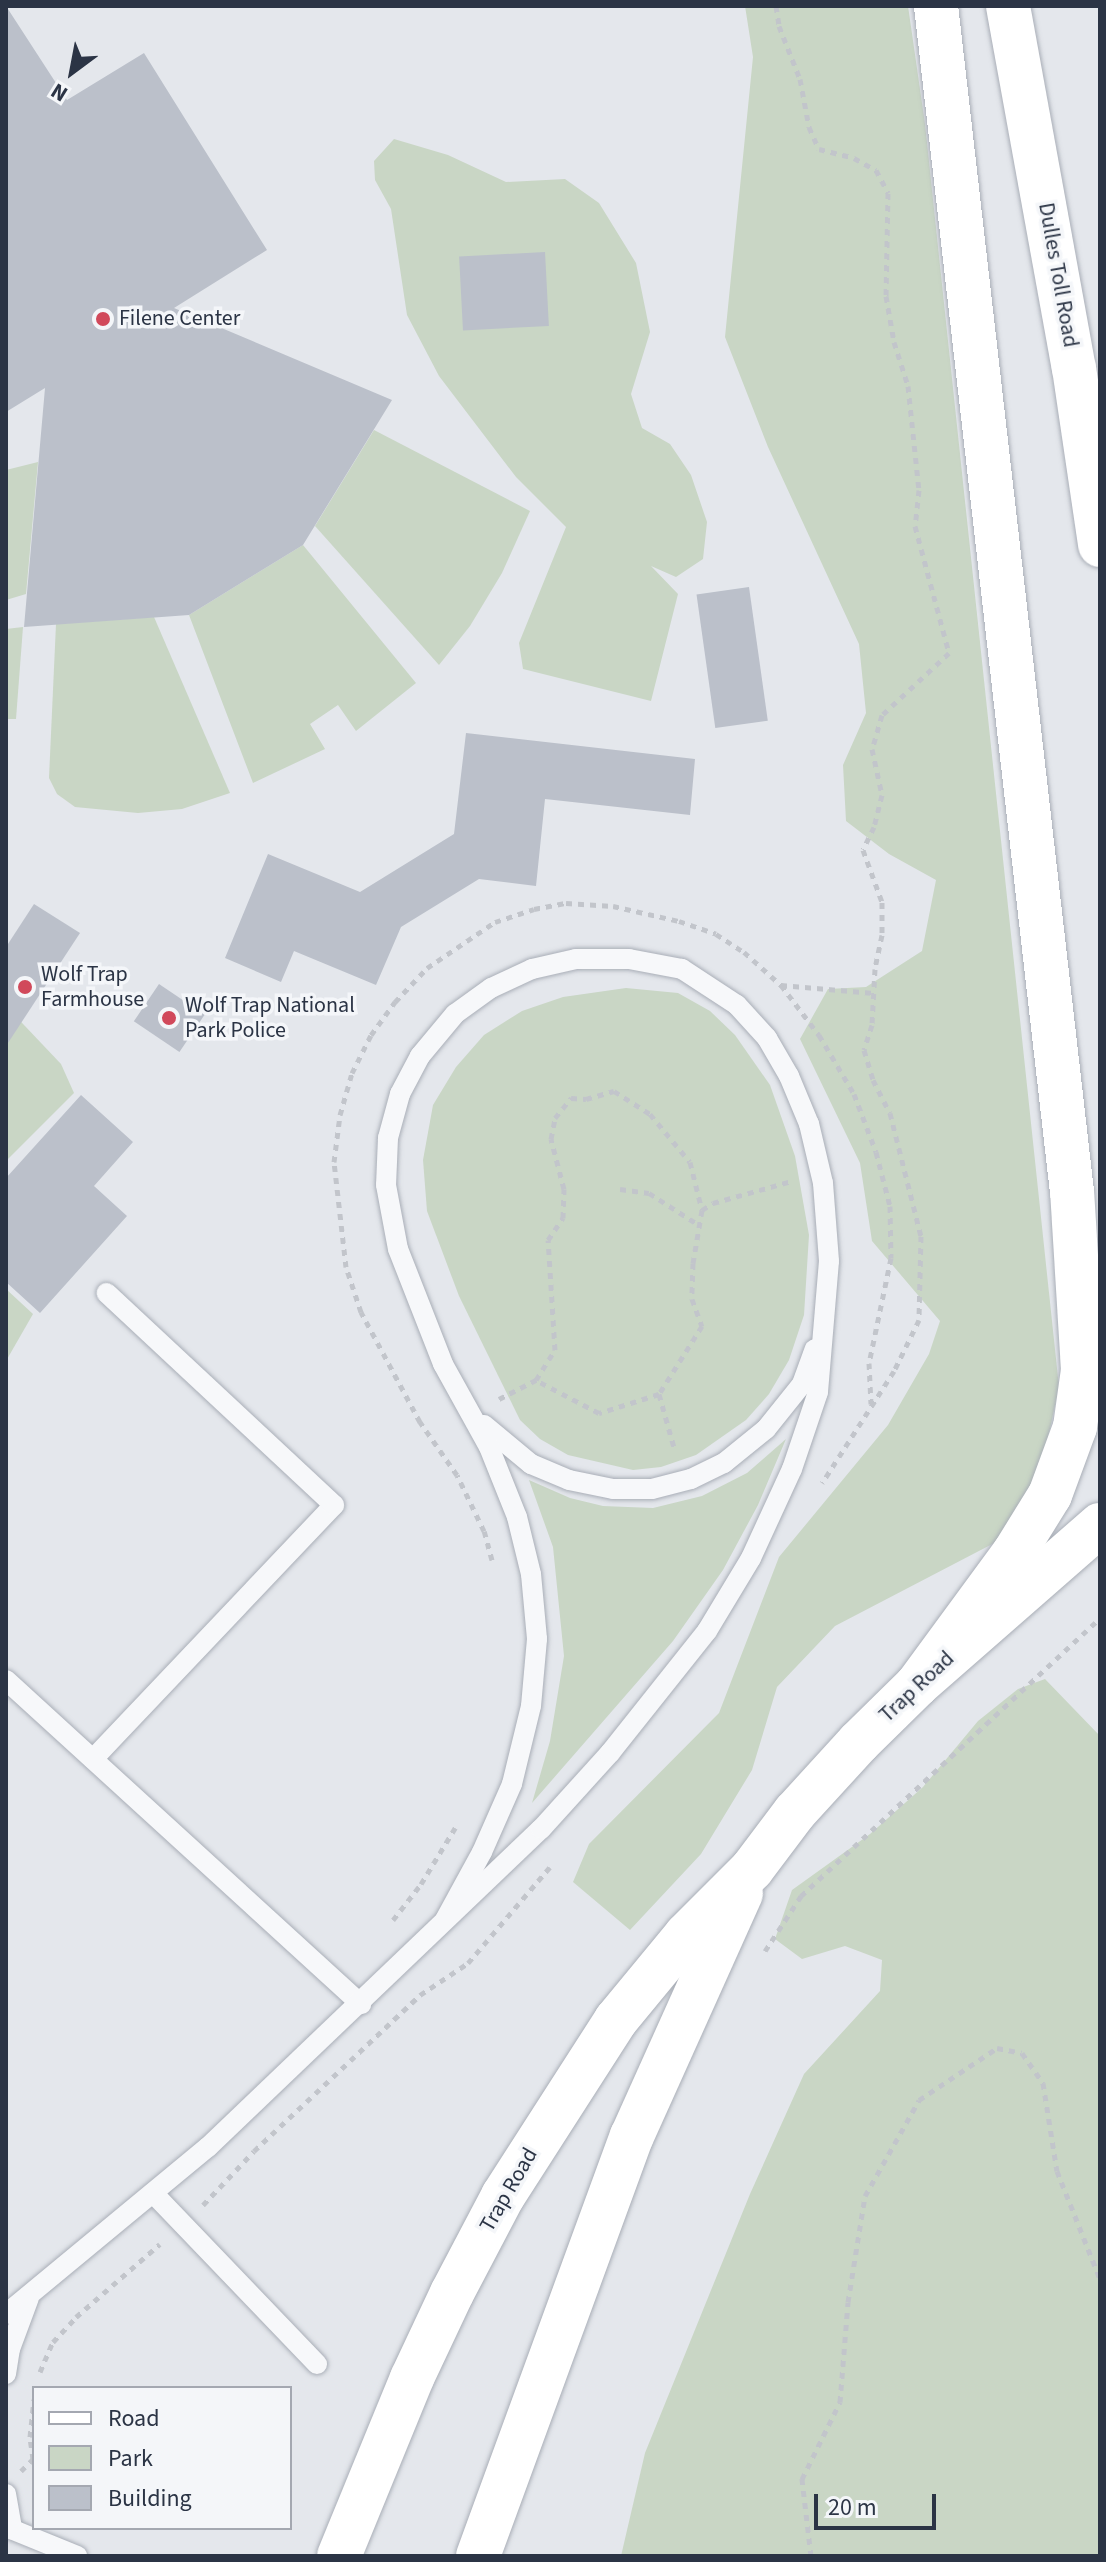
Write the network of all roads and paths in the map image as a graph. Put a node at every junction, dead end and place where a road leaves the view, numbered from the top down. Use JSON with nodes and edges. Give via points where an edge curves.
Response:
{"nodes":[{"id":1,"x":776,"y":6,"type":"edge"},
{"id":2,"x":936,"y":6,"type":"edge"},
{"id":3,"x":1008,"y":6,"type":"edge"},
{"id":4,"x":1100,"y":545,"type":"edge"},
{"id":5,"x":781,"y":985,"type":"dead end"},
{"id":6,"x":874,"y":993,"type":"junction"},
{"id":7,"x":340,"y":1115,"type":"dead end"},
{"id":8,"x":821,"y":1173,"type":"junction"},
{"id":9,"x":620,"y":1189,"type":"dead end"},
{"id":10,"x":571,"y":1210,"type":"dead end"},
{"id":11,"x":702,"y":1210,"type":"junction"},
{"id":12,"x":563,"y":1218,"type":"junction"},
{"id":13,"x":699,"y":1225,"type":"junction"},
{"id":14,"x":107,"y":1293,"type":"dead end"},
{"id":15,"x":824,"y":1327,"type":"junction"},
{"id":16,"x":536,"y":1380,"type":"junction"},
{"id":17,"x":659,"y":1394,"type":"junction"},
{"id":18,"x":466,"y":1406,"type":"junction"},
{"id":19,"x":683,"y":1481,"type":"junction"},
{"id":20,"x":819,"y":1487,"type":"dead end"},
{"id":21,"x":1090,"y":1534,"type":"edge"},
{"id":22,"x":496,"y":1573,"type":"dead end"},
{"id":23,"x":1100,"y":1618,"type":"edge"},
{"id":24,"x":6,"y":1680,"type":"edge"},
{"id":25,"x":917,"y":1685,"type":"junction"},
{"id":26,"x":93,"y":1759,"type":"junction"},
{"id":27,"x":460,"y":1819,"type":"dead end"},
{"id":28,"x":561,"y":1855,"type":"dead end"},
{"id":29,"x":752,"y":1869,"type":"junction"},
{"id":30,"x":393,"y":1920,"type":"dead end"},
{"id":31,"x":445,"y":1920,"type":"junction"},
{"id":32,"x":761,"y":1957,"type":"dead end"},
{"id":33,"x":361,"y":2004,"type":"junction"},
{"id":34,"x":153,"y":2193,"type":"junction"},
{"id":35,"x":182,"y":2226,"type":"junction"},
{"id":36,"x":1100,"y":2279,"type":"edge"},
{"id":37,"x":29,"y":2298,"type":"junction"},
{"id":38,"x":6,"y":2314,"type":"edge"},
{"id":39,"x":317,"y":2364,"type":"dead end"},
{"id":40,"x":6,"y":2374,"type":"edge"},
{"id":41,"x":38,"y":2376,"type":"dead end"},
{"id":42,"x":32,"y":2418,"type":"edge"},
{"id":43,"x":32,"y":2452,"type":"edge"},
{"id":44,"x":32,"y":2460,"type":"edge"},
{"id":45,"x":10,"y":2485,"type":"edge"},
{"id":46,"x":9,"y":2528,"type":"edge"},
{"id":47,"x":77,"y":2556,"type":"edge"},
{"id":48,"x":339,"y":2556,"type":"edge"},
{"id":49,"x":478,"y":2556,"type":"edge"},
{"id":50,"x":811,"y":2556,"type":"edge"}],
"edges":[{"from":1,"to":6,"type":"path","via":[[819,149],[876,170],[888,193],[886,296],[908,386],[919,490],[915,526],[949,653],[905,690],[882,715],[875,733],[872,749],[882,795],[863,850],[882,902]]},
{"from":2,"to":25,"type":"main road","via":[[1072,1192],[1083,1370],[1075,1427],[1050,1495]]},
{"from":3,"to":4,"type":"main road","name":"Dulles Toll Road","via":[[1072,352]]},
{"from":5,"to":6,"type":"path"},
{"from":6,"to":20,"type":"path","via":[[864,1050],[890,1113],[921,1236],[923,1289],[919,1320],[894,1371]]},
{"from":7,"to":22,"type":"path","via":[[334,1162],[339,1221],[346,1267],[361,1312],[420,1422],[457,1475],[484,1531]]},
{"from":8,"to":11,"type":"path"},
{"from":8,"to":15,"type":"lane","via":[[829,1261]]},
{"from":8,"to":18,"type":"lane","via":[[809,1124],[767,1038],[737,1005],[682,969],[629,959],[576,959],[532,969],[491,988],[455,1014],[420,1056],[400,1094],[388,1138],[386,1185],[398,1249],[425,1323]]},
{"from":9,"to":13,"type":"path","via":[[649,1193]]},
{"from":10,"to":12,"type":"path"},
{"from":11,"to":12,"type":"path","via":[[690,1162],[674,1138],[650,1114],[614,1091],[571,1098],[555,1118],[551,1139],[564,1189]]},
{"from":11,"to":13,"type":"path"},
{"from":12,"to":16,"type":"path","via":[[548,1240],[555,1350]]},
{"from":13,"to":17,"type":"path","via":[[692,1299],[702,1326]]},
{"from":14,"to":26,"type":"lane","via":[[334,1505]]},
{"from":15,"to":19,"type":"lane","via":[[802,1384],[766,1429],[724,1463]]},
{"from":15,"to":31,"type":"lane","via":[[818,1392],[792,1469],[751,1558],[707,1631],[570,1797]]},
{"from":16,"to":17,"type":"path","via":[[599,1413]]},
{"from":16,"to":18,"type":"path","via":[[503,1398]]},
{"from":17,"to":19,"type":"path"},
{"from":18,"to":19,"type":"lane","via":[[531,1464],[569,1480],[613,1489],[652,1489]]},
{"from":18,"to":31,"type":"lane","via":[[517,1517],[531,1574],[537,1639],[531,1706],[512,1784]]},
{"from":21,"to":25,"type":"main road","name":"Trap Road"},
{"from":23,"to":32,"type":"path","via":[[801,1896]]},
{"from":24,"to":26,"type":"lane"},
{"from":25,"to":29,"type":"main road","name":"Trap Road","via":[[795,1812]]},
{"from":26,"to":33,"type":"lane"},
{"from":27,"to":30,"type":"path"},
{"from":28,"to":35,"type":"path","via":[[468,1963],[420,1995]]},
{"from":29,"to":48,"type":"main road","name":"Trap Road","via":[[686,1935],[616,2020],[503,2196],[412,2378]]},
{"from":29,"to":49,"type":"main road","name":"Trap Road","via":[[632,2136]]},
{"from":31,"to":33,"type":"lane"},
{"from":33,"to":34,"type":"lane"},
{"from":34,"to":35,"type":"lane"},
{"from":34,"to":37,"type":"lane"},
{"from":35,"to":39,"type":"lane"},
{"from":35,"to":41,"type":"path","via":[[76,2317],[53,2342]]},
{"from":36,"to":50,"type":"path","via":[[1057,2171],[1043,2083],[1022,2053],[997,2048],[919,2100],[865,2196],[848,2302],[840,2402],[802,2479]]},
{"from":37,"to":38,"type":"lane"},
{"from":37,"to":40,"type":"lane"},
{"from":42,"to":43,"type":"path"},
{"from":44,"to":45,"type":"path"},
{"from":45,"to":46,"type":"lane"},
{"from":46,"to":47,"type":"lane"}]}
